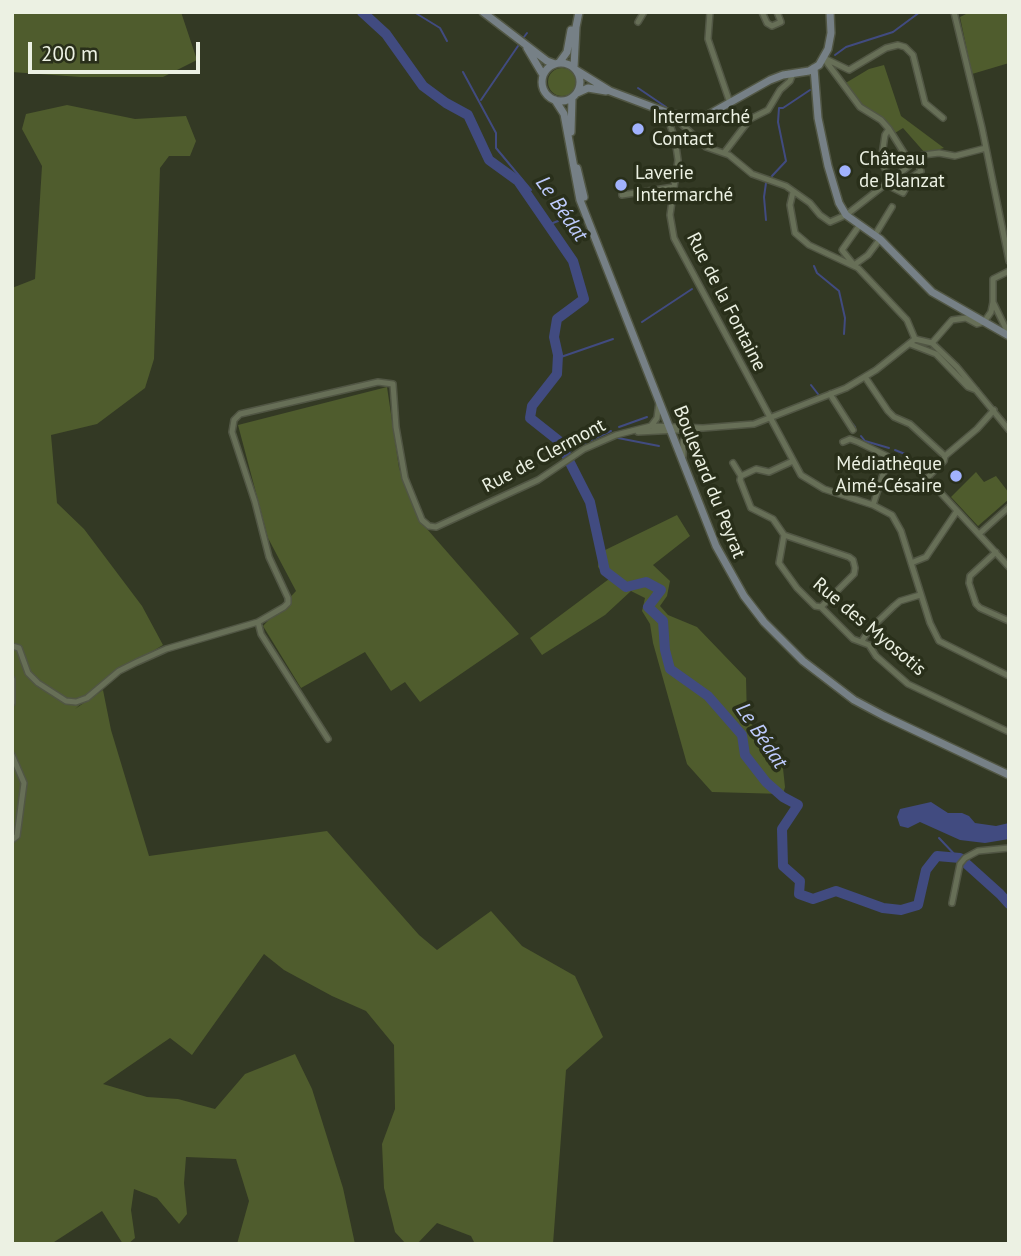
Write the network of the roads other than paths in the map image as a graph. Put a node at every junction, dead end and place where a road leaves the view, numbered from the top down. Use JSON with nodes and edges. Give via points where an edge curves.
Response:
{"nodes":[{"id":1,"x":483,"y":12,"type":"edge"},
{"id":2,"x":578,"y":12,"type":"edge"},
{"id":3,"x":644,"y":12,"type":"edge"},
{"id":4,"x":710,"y":12,"type":"edge"},
{"id":5,"x":762,"y":12,"type":"edge"},
{"id":6,"x":777,"y":12,"type":"edge"},
{"id":7,"x":830,"y":12,"type":"edge"},
{"id":8,"x":954,"y":12,"type":"edge"},
{"id":9,"x":638,"y":22,"type":"dead end"},
{"id":10,"x":525,"y":45,"type":"junction"},
{"id":11,"x":824,"y":58,"type":"junction"},
{"id":12,"x":557,"y":63,"type":"junction"},
{"id":13,"x":814,"y":68,"type":"junction"},
{"id":14,"x":575,"y":69,"type":"junction"},
{"id":15,"x":793,"y":73,"type":"junction"},
{"id":16,"x":543,"y":75,"type":"junction"},
{"id":17,"x":610,"y":91,"type":"junction"},
{"id":18,"x":574,"y":95,"type":"junction"},
{"id":19,"x":555,"y":100,"type":"junction"},
{"id":20,"x":730,"y":103,"type":"junction"},
{"id":21,"x":671,"y":114,"type":"junction"},
{"id":22,"x":943,"y":118,"type":"dead end"},
{"id":23,"x":889,"y":129,"type":"junction"},
{"id":24,"x":986,"y":148,"type":"junction"},
{"id":25,"x":724,"y":153,"type":"junction"},
{"id":26,"x":917,"y":160,"type":"junction"},
{"id":27,"x":908,"y":166,"type":"junction"},
{"id":28,"x":912,"y":177,"type":"junction"},
{"id":29,"x":888,"y":182,"type":"junction"},
{"id":30,"x":674,"y":187,"type":"junction"},
{"id":31,"x":793,"y":192,"type":"junction"},
{"id":32,"x":622,"y":195,"type":"dead end"},
{"id":33,"x":892,"y":207,"type":"dead end"},
{"id":34,"x":846,"y":215,"type":"junction"},
{"id":35,"x":859,"y":226,"type":"junction"},
{"id":36,"x":593,"y":232,"type":"junction"},
{"id":37,"x":877,"y":237,"type":"junction"},
{"id":38,"x":1009,"y":261,"type":"edge"},
{"id":39,"x":854,"y":265,"type":"junction"},
{"id":40,"x":1009,"y":271,"type":"edge"},
{"id":41,"x":993,"y":302,"type":"junction"},
{"id":42,"x":984,"y":322,"type":"junction"},
{"id":43,"x":1009,"y":336,"type":"edge"},
{"id":44,"x":915,"y":339,"type":"junction"},
{"id":45,"x":932,"y":343,"type":"junction"},
{"id":46,"x":910,"y":344,"type":"junction"},
{"id":47,"x":865,"y":377,"type":"junction"},
{"id":48,"x":976,"y":390,"type":"junction"},
{"id":49,"x":830,"y":394,"type":"junction"},
{"id":50,"x":659,"y":402,"type":"junction"},
{"id":51,"x":994,"y":410,"type":"junction"},
{"id":52,"x":770,"y":419,"type":"junction"},
{"id":53,"x":652,"y":426,"type":"junction"},
{"id":54,"x":670,"y":428,"type":"junction"},
{"id":55,"x":703,"y":428,"type":"junction"},
{"id":56,"x":696,"y":430,"type":"junction"},
{"id":57,"x":853,"y":430,"type":"dead end"},
{"id":58,"x":1009,"y":430,"type":"edge"},
{"id":59,"x":628,"y":432,"type":"junction"},
{"id":60,"x":843,"y":442,"type":"dead end"},
{"id":61,"x":945,"y":456,"type":"junction"},
{"id":62,"x":793,"y":461,"type":"junction"},
{"id":63,"x":733,"y":463,"type":"dead end"},
{"id":64,"x":684,"y":466,"type":"junction"},
{"id":65,"x":741,"y":476,"type":"junction"},
{"id":66,"x":873,"y":505,"type":"junction"},
{"id":67,"x":1009,"y":507,"type":"edge"},
{"id":68,"x":957,"y":510,"type":"junction"},
{"id":69,"x":979,"y":534,"type":"junction"},
{"id":70,"x":784,"y":535,"type":"junction"},
{"id":71,"x":996,"y":552,"type":"junction"},
{"id":72,"x":911,"y":563,"type":"junction"},
{"id":73,"x":1009,"y":567,"type":"edge"},
{"id":74,"x":920,"y":595,"type":"junction"},
{"id":75,"x":821,"y":607,"type":"junction"},
{"id":76,"x":1009,"y":621,"type":"edge"},
{"id":77,"x":258,"y":622,"type":"junction"},
{"id":78,"x":862,"y":641,"type":"junction"},
{"id":79,"x":12,"y":646,"type":"edge"},
{"id":80,"x":1009,"y":676,"type":"edge"},
{"id":81,"x":12,"y":679,"type":"edge"},
{"id":82,"x":12,"y":704,"type":"edge"},
{"id":83,"x":1009,"y":732,"type":"edge"},
{"id":84,"x":328,"y":739,"type":"dead end"},
{"id":85,"x":12,"y":755,"type":"edge"},
{"id":86,"x":1009,"y":775,"type":"edge"},
{"id":87,"x":12,"y":840,"type":"edge"},
{"id":88,"x":1009,"y":848,"type":"edge"},
{"id":89,"x":952,"y":902,"type":"dead end"}],
"edges":[{"from":1,"to":10,"type":"main road"},
{"from":2,"to":12,"type":"main road","via":[[567,52]]},
{"from":2,"to":14,"type":"main road"},
{"from":3,"to":9,"type":"street"},
{"from":4,"to":20,"type":"street","via":[[708,39]]},
{"from":5,"to":6,"type":"street","via":[[772,26],[781,22]]},
{"from":7,"to":11,"type":"main road","via":[[831,33]]},
{"from":8,"to":24,"type":"street"},
{"from":10,"to":12,"type":"main road"},
{"from":10,"to":16,"type":"main road"},
{"from":11,"to":13,"type":"main road"},
{"from":11,"to":22,"type":"street","via":[[849,70],[886,48],[905,47],[913,55],[925,103]]},
{"from":11,"to":23,"type":"street","via":[[860,107]]},
{"from":12,"to":14,"type":"main road"},
{"from":12,"to":16,"type":"main road"},
{"from":13,"to":15,"type":"main road"},
{"from":13,"to":34,"type":"main road","via":[[828,166]]},
{"from":14,"to":17,"type":"main road"},
{"from":14,"to":18,"type":"main road","via":[[580,84]]},
{"from":15,"to":20,"type":"main road","via":[[770,80]]},
{"from":15,"to":25,"type":"street","via":[[768,110],[750,120]]},
{"from":16,"to":19,"type":"main road","via":[[545,92]]},
{"from":17,"to":18,"type":"main road","via":[[588,88]]},
{"from":17,"to":21,"type":"main road"},
{"from":18,"to":19,"type":"main road"},
{"from":18,"to":36,"type":"main road","name":"Boulevard du Peyrat","via":[[571,129]]},
{"from":19,"to":36,"type":"main road","name":"Boulevard du Peyrat","via":[[563,109],[575,185]]},
{"from":20,"to":21,"type":"main road","via":[[697,118]]},
{"from":21,"to":25,"type":"street","via":[[706,147]]},
{"from":21,"to":30,"type":"street","name":"Rue de la Fontaine","via":[[678,160]]},
{"from":23,"to":27,"type":"street"},
{"from":23,"to":29,"type":"street","via":[[882,155]]},
{"from":24,"to":26,"type":"street","via":[[955,156],[934,153]]},
{"from":24,"to":38,"type":"street"},
{"from":25,"to":31,"type":"street","via":[[752,174]]},
{"from":26,"to":27,"type":"street"},
{"from":26,"to":28,"type":"street","via":[[921,171]]},
{"from":27,"to":28,"type":"street"},
{"from":27,"to":29,"type":"street"},
{"from":28,"to":29,"type":"street","via":[[903,193]]},
{"from":29,"to":34,"type":"street"},
{"from":30,"to":32,"type":"street"},
{"from":30,"to":52,"type":"street","name":"Rue de la Fontaine","via":[[670,215],[674,238]]},
{"from":31,"to":34,"type":"street","via":[[830,222]]},
{"from":31,"to":39,"type":"street","via":[[790,205],[795,233],[809,245]]},
{"from":33,"to":37,"type":"street"},
{"from":34,"to":35,"type":"main road"},
{"from":35,"to":37,"type":"main road"},
{"from":35,"to":39,"type":"street","via":[[842,250]]},
{"from":36,"to":50,"type":"main road","name":"Boulevard du Peyrat"},
{"from":37,"to":39,"type":"street","via":[[868,255]]},
{"from":37,"to":42,"type":"main road","via":[[932,292]]},
{"from":39,"to":44,"type":"street","via":[[907,320]]},
{"from":40,"to":41,"type":"street","via":[[993,279]]},
{"from":41,"to":42,"type":"street"},
{"from":41,"to":43,"type":"street"},
{"from":42,"to":43,"type":"main road"},
{"from":42,"to":45,"type":"street","via":[[952,320]]},
{"from":44,"to":45,"type":"street"},
{"from":44,"to":46,"type":"street"},
{"from":45,"to":48,"type":"street"},
{"from":46,"to":47,"type":"street"},
{"from":46,"to":48,"type":"street","via":[[936,354]]},
{"from":47,"to":49,"type":"street"},
{"from":47,"to":61,"type":"street","via":[[894,417],[911,424]]},
{"from":48,"to":51,"type":"street"},
{"from":49,"to":52,"type":"street"},
{"from":49,"to":57,"type":"street"},
{"from":50,"to":53,"type":"street"},
{"from":50,"to":54,"type":"main road","name":"Boulevard du Peyrat"},
{"from":51,"to":58,"type":"street"},
{"from":51,"to":61,"type":"street"},
{"from":52,"to":55,"type":"street"},
{"from":52,"to":62,"type":"street","name":"Rue de la Fontaine"},
{"from":53,"to":54,"type":"street","name":"Rue de Clermont"},
{"from":53,"to":59,"type":"street","name":"Rue de Clermont"},
{"from":54,"to":55,"type":"street"},
{"from":54,"to":56,"type":"street"},
{"from":54,"to":59,"type":"street"},
{"from":54,"to":64,"type":"main road","name":"Boulevard du Peyrat"},
{"from":55,"to":56,"type":"street"},
{"from":56,"to":64,"type":"street","via":[[683,442]]},
{"from":59,"to":77,"type":"street","name":"Rue de Clermont","via":[[593,444],[538,480],[436,527],[429,526],[417,511],[405,478],[393,384],[378,382],[240,414],[232,432],[269,557],[288,598],[284,607]]},
{"from":60,"to":66,"type":"street","via":[[850,439],[888,458]]},
{"from":61,"to":68,"type":"street","via":[[927,478]]},
{"from":62,"to":65,"type":"street","via":[[769,472],[756,469]]},
{"from":62,"to":66,"type":"street","name":"Rue de la Fontaine","via":[[808,481]]},
{"from":63,"to":65,"type":"street"},
{"from":64,"to":86,"type":"main road","name":"Boulevard du Peyrat","via":[[730,573],[764,622],[803,661],[854,700]]},
{"from":65,"to":70,"type":"street","via":[[751,508],[773,519]]},
{"from":66,"to":72,"type":"street","via":[[897,522]]},
{"from":67,"to":69,"type":"street"},
{"from":68,"to":69,"type":"street"},
{"from":68,"to":72,"type":"street","via":[[926,557]]},
{"from":69,"to":71,"type":"street"},
{"from":70,"to":75,"type":"street","name":"Rue des Myosotis","via":[[779,563],[797,588]]},
{"from":70,"to":75,"type":"street","via":[[853,560],[854,574]]},
{"from":71,"to":73,"type":"street"},
{"from":71,"to":76,"type":"street","via":[[970,576],[969,583],[976,604]]},
{"from":72,"to":74,"type":"street"},
{"from":74,"to":78,"type":"street","via":[[900,601]]},
{"from":74,"to":80,"type":"street","via":[[939,641]]},
{"from":75,"to":78,"type":"street","name":"Rue des Myosotis","via":[[853,639]]},
{"from":77,"to":79,"type":"street","via":[[166,649],[119,671],[76,702],[66,701],[27,673],[19,648]]},
{"from":77,"to":84,"type":"street","via":[[261,634]]},
{"from":78,"to":83,"type":"street","name":"Rue des Myosotis","via":[[908,684]]},
{"from":81,"to":82,"type":"street"},
{"from":85,"to":87,"type":"street","via":[[24,783],[17,836]]},
{"from":88,"to":89,"type":"street","via":[[970,854],[960,864]]}]}
